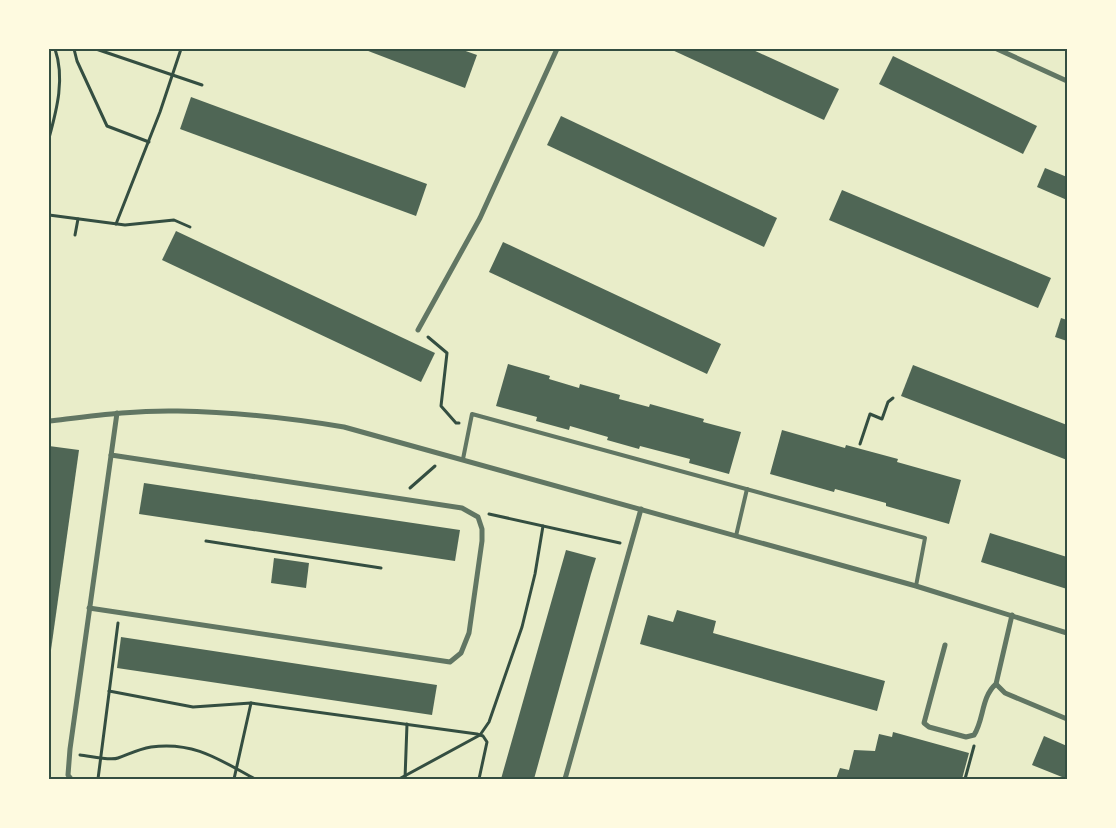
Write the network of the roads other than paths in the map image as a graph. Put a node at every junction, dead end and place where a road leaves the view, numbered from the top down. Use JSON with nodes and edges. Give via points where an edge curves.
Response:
{"nodes":[{"id":1,"x":557,"y":49,"type":"edge"},
{"id":2,"x":997,"y":49,"type":"edge"},
{"id":3,"x":1067,"y":82,"type":"edge"},
{"id":4,"x":418,"y":330,"type":"road end"},
{"id":5,"x":117,"y":413,"type":"junction"},
{"id":6,"x":49,"y":421,"type":"edge"},
{"id":7,"x":111,"y":455,"type":"junction"},
{"id":8,"x":463,"y":459,"type":"junction"},
{"id":9,"x":747,"y":490,"type":"junction"},
{"id":10,"x":641,"y":509,"type":"junction"},
{"id":11,"x":736,"y":536,"type":"junction"},
{"id":12,"x":916,"y":586,"type":"junction"},
{"id":13,"x":89,"y":608,"type":"junction"},
{"id":14,"x":1012,"y":615,"type":"junction"},
{"id":15,"x":1067,"y":633,"type":"edge"},
{"id":16,"x":946,"y":645,"type":"dead end"},
{"id":17,"x":996,"y":684,"type":"junction"},
{"id":18,"x":1067,"y":719,"type":"edge"},
{"id":19,"x":69,"y":778,"type":"edge"},
{"id":20,"x":565,"y":779,"type":"edge"}],
"edges":[{"from":1,"to":4,"type":"street","via":[[480,218]]},
{"from":2,"to":3,"type":"street"},
{"from":5,"to":6,"type":"street"},
{"from":5,"to":7,"type":"street"},
{"from":5,"to":8,"type":"street","via":[[177,411],[305,420],[344,427]]},
{"from":7,"to":13,"type":"street"},
{"from":7,"to":13,"type":"street","via":[[462,508],[478,517],[482,529],[469,633],[461,653],[450,662]]},
{"from":8,"to":9,"type":"lane","via":[[472,414]]},
{"from":8,"to":10,"type":"street"},
{"from":9,"to":11,"type":"lane"},
{"from":9,"to":12,"type":"lane","via":[[925,538]]},
{"from":10,"to":11,"type":"street"},
{"from":10,"to":20,"type":"street"},
{"from":11,"to":12,"type":"street"},
{"from":12,"to":14,"type":"street"},
{"from":13,"to":19,"type":"street"},
{"from":14,"to":15,"type":"street"},
{"from":14,"to":17,"type":"street"},
{"from":16,"to":17,"type":"street","via":[[924,723],[929,727],[966,737],[974,735],[990,690]]},
{"from":17,"to":18,"type":"street","via":[[1005,693]]}]}
